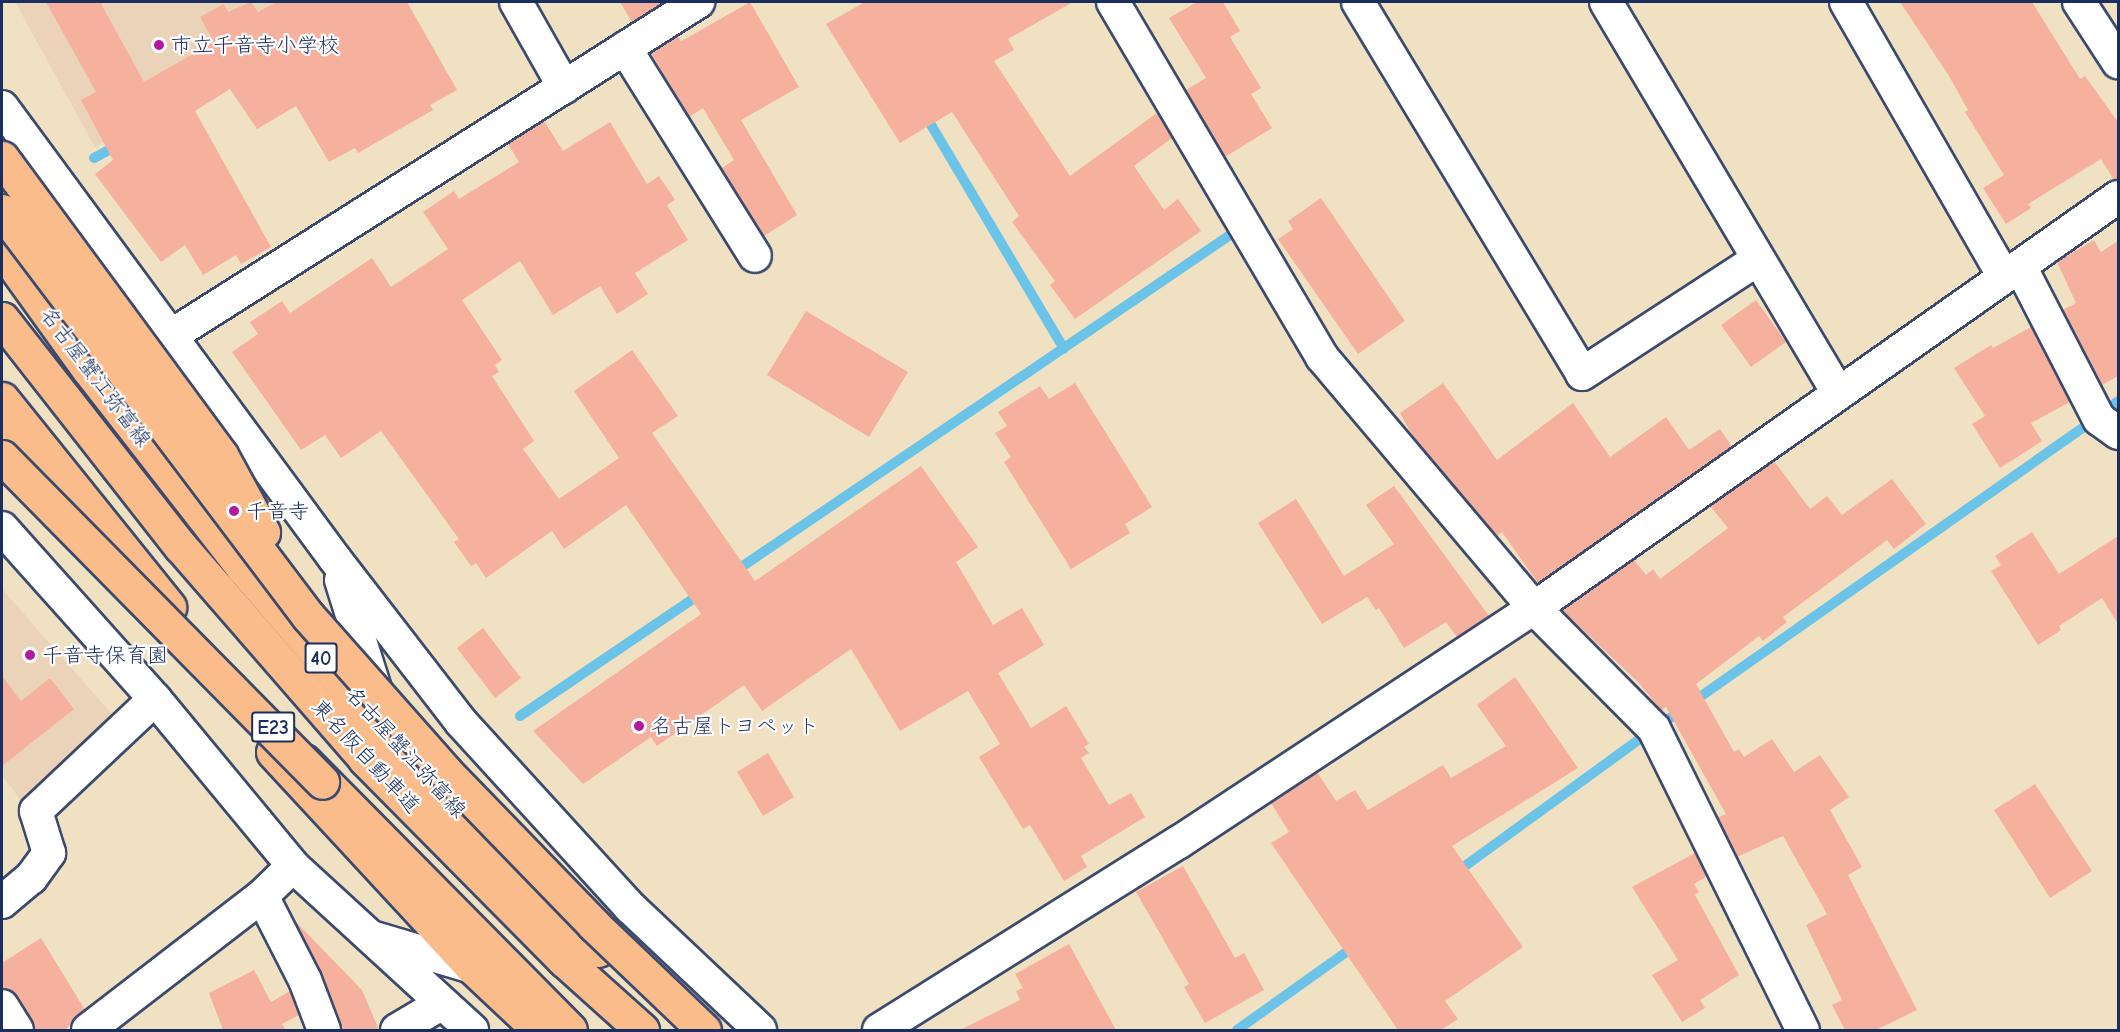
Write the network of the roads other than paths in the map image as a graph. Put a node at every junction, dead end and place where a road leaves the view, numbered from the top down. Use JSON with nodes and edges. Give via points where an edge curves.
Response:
{"nodes":[{"id":1,"x":516,"y":2,"type":"edge"},
{"id":2,"x":699,"y":2,"type":"edge"},
{"id":3,"x":1113,"y":2,"type":"edge"},
{"id":4,"x":1358,"y":2,"type":"edge"},
{"id":5,"x":1606,"y":2,"type":"edge"},
{"id":6,"x":1846,"y":2,"type":"edge"},
{"id":7,"x":2079,"y":2,"type":"edge"},
{"id":8,"x":625,"y":48,"type":"junction"},
{"id":9,"x":2118,"y":62,"type":"edge"},
{"id":10,"x":564,"y":87,"type":"junction"},
{"id":11,"x":2,"y":107,"type":"edge"},
{"id":12,"x":2,"y":158,"type":"edge"},
{"id":13,"x":2118,"y":197,"type":"edge"},
{"id":14,"x":2,"y":211,"type":"edge"},
{"id":15,"x":2,"y":249,"type":"edge"},
{"id":16,"x":755,"y":256,"type":"dead end"},
{"id":17,"x":1757,"y":260,"type":"junction"},
{"id":18,"x":2012,"y":272,"type":"junction"},
{"id":19,"x":2,"y":319,"type":"edge"},
{"id":20,"x":172,"y":335,"type":"junction"},
{"id":21,"x":89,"y":370,"type":"junction"},
{"id":22,"x":1838,"y":393,"type":"junction"},
{"id":23,"x":2,"y":399,"type":"edge"},
{"id":24,"x":2,"y":430,"type":"edge"},
{"id":25,"x":2118,"y":433,"type":"edge"},
{"id":26,"x":2,"y":457,"type":"edge"},
{"id":27,"x":2,"y":528,"type":"edge"},
{"id":28,"x":335,"y":559,"type":"junction"},
{"id":29,"x":1534,"y":608,"type":"junction"},
{"id":30,"x":308,"y":616,"type":"junction"},
{"id":31,"x":155,"y":699,"type":"junction"},
{"id":32,"x":389,"y":737,"type":"junction"},
{"id":33,"x":322,"y":782,"type":"junction"},
{"id":34,"x":293,"y":866,"type":"junction"},
{"id":35,"x":262,"y":896,"type":"junction"},
{"id":36,"x":2,"y":902,"type":"edge"},
{"id":37,"x":367,"y":936,"type":"junction"},
{"id":38,"x":472,"y":967,"type":"junction"},
{"id":39,"x":441,"y":1004,"type":"junction"},
{"id":40,"x":2,"y":1006,"type":"edge"},
{"id":41,"x":17,"y":1030,"type":"edge"},
{"id":42,"x":88,"y":1030,"type":"edge"},
{"id":43,"x":324,"y":1030,"type":"edge"},
{"id":44,"x":397,"y":1030,"type":"edge"},
{"id":45,"x":472,"y":1030,"type":"edge"},
{"id":46,"x":539,"y":1030,"type":"edge"},
{"id":47,"x":570,"y":1030,"type":"edge"},
{"id":48,"x":642,"y":1030,"type":"edge"},
{"id":49,"x":683,"y":1030,"type":"edge"},
{"id":50,"x":704,"y":1030,"type":"edge"},
{"id":51,"x":760,"y":1030,"type":"edge"},
{"id":52,"x":879,"y":1030,"type":"edge"},
{"id":53,"x":1803,"y":1030,"type":"edge"}],
"edges":[{"from":1,"to":10,"type":"street"},
{"from":2,"to":8,"type":"street"},
{"from":3,"to":29,"type":"street","via":[[1322,357]]},
{"from":4,"to":17,"type":"street","via":[[1582,374]]},
{"from":5,"to":17,"type":"street"},
{"from":6,"to":18,"type":"street"},
{"from":7,"to":9,"type":"street"},
{"from":8,"to":10,"type":"street"},
{"from":8,"to":16,"type":"street"},
{"from":10,"to":20,"type":"street"},
{"from":11,"to":20,"type":"street"},
{"from":12,"to":30,"type":"main road","bridge":true,"via":[[222,455]]},
{"from":13,"to":18,"type":"street"},
{"from":14,"to":30,"type":"main road","bridge":true},
{"from":15,"to":21,"type":"main road","name":"名古屋蟹江弥富線","number":"40"},
{"from":17,"to":22,"type":"street"},
{"from":18,"to":22,"type":"street"},
{"from":18,"to":25,"type":"street","via":[[2099,419]]},
{"from":19,"to":48,"type":"main road","name":"東名阪自動車道","number":"E23","via":[[181,547],[365,759],[564,960]]},
{"from":20,"to":21,"type":"street"},
{"from":20,"to":28,"type":"street"},
{"from":21,"to":32,"type":"main road","name":"名古屋蟹江弥富線","number":"40","via":[[243,568]]},
{"from":22,"to":29,"type":"street"},
{"from":23,"to":33,"type":"main road","number":"E23","bridge":true,"via":[[136,569]]},
{"from":24,"to":38,"type":"main road","via":[[223,696],[336,824]]},
{"from":26,"to":33,"type":"main road","bridge":true},
{"from":27,"to":31,"type":"street"},
{"from":28,"to":32,"type":"street"},
{"from":28,"to":51,"type":"street","via":[[461,722],[557,829],[630,907]]},
{"from":29,"to":52,"type":"street","via":[[1179,842]]},
{"from":29,"to":53,"type":"street","via":[[1654,729]]},
{"from":30,"to":50,"type":"main road","bridge":true,"via":[[445,771],[594,925]]},
{"from":31,"to":34,"type":"street"},
{"from":31,"to":36,"type":"street","via":[[36,811],[49,853],[31,878]]},
{"from":32,"to":49,"type":"main road","name":"名古屋蟹江弥富線","number":"40","via":[[528,883]]},
{"from":33,"to":47,"type":"main road","number":"E23"},
{"from":34,"to":35,"type":"street"},
{"from":34,"to":37,"type":"street"},
{"from":35,"to":42,"type":"street"},
{"from":35,"to":43,"type":"street","via":[[305,980]]},
{"from":37,"to":38,"type":"street"},
{"from":37,"to":39,"type":"street"},
{"from":38,"to":46,"type":"main road"},
{"from":39,"to":44,"type":"street"},
{"from":39,"to":45,"type":"street"},
{"from":40,"to":41,"type":"street"}]}
